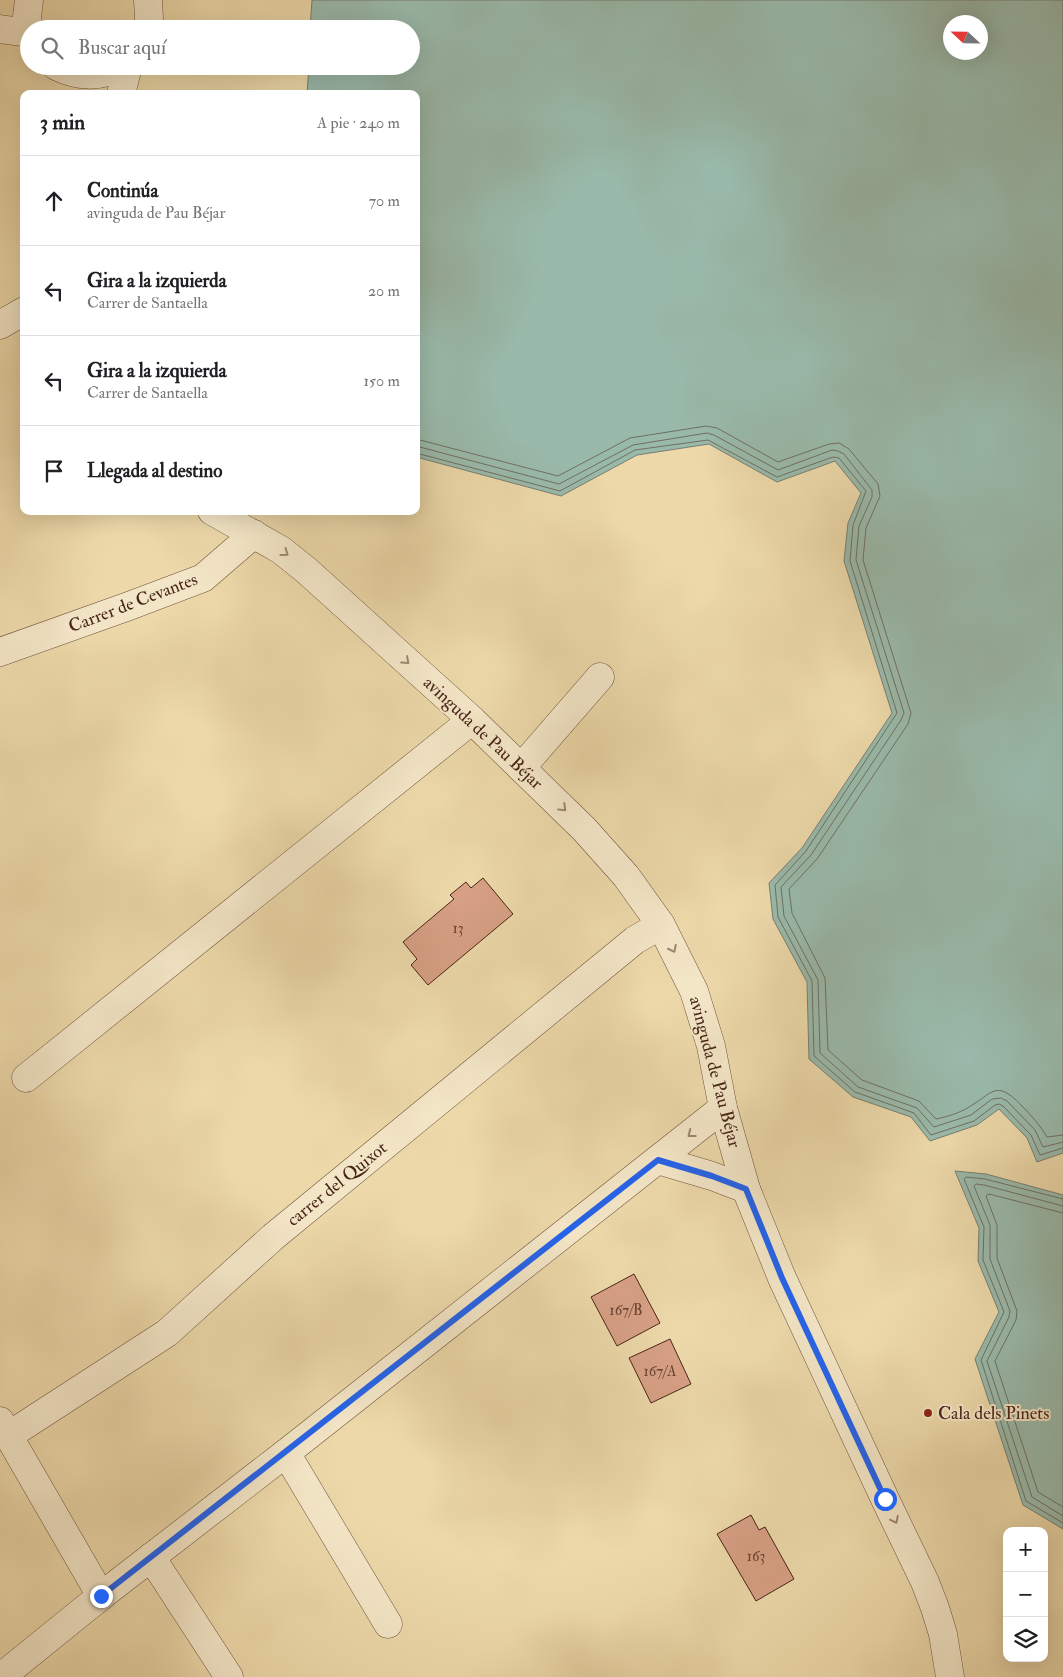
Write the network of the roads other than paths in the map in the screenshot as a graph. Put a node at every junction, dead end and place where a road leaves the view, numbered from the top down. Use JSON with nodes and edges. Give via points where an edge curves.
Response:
{"nodes":[{"id":1,"x":29,"y":0,"type":"edge"},
{"id":2,"x":28,"y":20,"type":"edge"},
{"id":3,"x":0,"y":29,"type":"edge"},
{"id":4,"x":20,"y":32,"type":"edge"},
{"id":5,"x":61,"y":75,"type":"edge"},
{"id":6,"x":126,"y":75,"type":"edge"},
{"id":7,"x":67,"y":90,"type":"edge"},
{"id":8,"x":122,"y":90,"type":"edge"},
{"id":9,"x":20,"y":313,"type":"edge"},
{"id":10,"x":0,"y":325,"type":"edge"},
{"id":11,"x":219,"y":515,"type":"edge"},
{"id":12,"x":254,"y":534,"type":"junction"},
{"id":13,"x":0,"y":652,"type":"edge"},
{"id":14,"x":600,"y":677,"type":"dead end"},
{"id":15,"x":472,"y":720,"type":"junction"},
{"id":16,"x":521,"y":768,"type":"junction"},
{"id":17,"x":661,"y":926,"type":"junction"},
{"id":18,"x":26,"y":1078,"type":"dead end"},
{"id":19,"x":724,"y":1108,"type":"junction"},
{"id":20,"x":658,"y":1160,"type":"junction"},
{"id":21,"x":746,"y":1189,"type":"junction"},
{"id":22,"x":4,"y":1428,"type":"edge"},
{"id":23,"x":286,"y":1453,"type":"junction"},
{"id":24,"x":152,"y":1557,"type":"junction"},
{"id":25,"x":101,"y":1596,"type":"junction"},
{"id":26,"x":388,"y":1624,"type":"dead end"},
{"id":27,"x":1,"y":1675,"type":"edge"},
{"id":28,"x":229,"y":1677,"type":"edge"},
{"id":29,"x":950,"y":1677,"type":"edge"}],
"edges":[{"from":1,"to":2,"type":"street"},
{"from":3,"to":4,"type":"street"},
{"from":5,"to":7,"type":"street"},
{"from":6,"to":8,"type":"street"},
{"from":9,"to":10,"type":"street"},
{"from":11,"to":12,"type":"street","name":"avinguda de Pau Béjar"},
{"from":12,"to":13,"type":"street","name":"Carrer de Cevantes","via":[[203,578]]},
{"from":12,"to":15,"type":"street","name":"avinguda de Pau Béjar","one_way":true,"via":[[306,570]]},
{"from":14,"to":16,"type":"street"},
{"from":15,"to":16,"type":"street","name":"avinguda de Pau Béjar"},
{"from":15,"to":18,"type":"street"},
{"from":16,"to":17,"type":"street","name":"avinguda de Pau Béjar","one_way":true,"via":[[620,869]]},
{"from":17,"to":19,"type":"street","name":"avinguda de Pau Béjar","one_way":true,"via":[[694,991],[711,1046]]},
{"from":17,"to":22,"type":"street","name":"carrer del Quixot","via":[[635,940],[296,1218],[167,1333]]},
{"from":19,"to":20,"type":"street","one_way":true},
{"from":19,"to":21,"type":"street","name":"avinguda de Pau Béjar"},
{"from":20,"to":21,"type":"street"},
{"from":20,"to":23,"type":"street"},
{"from":21,"to":29,"type":"street","name":"avinguda de Pau Béjar","one_way":true,"via":[[782,1278],[925,1582],[943,1634]]},
{"from":22,"to":25,"type":"street"},
{"from":23,"to":24,"type":"street"},
{"from":23,"to":26,"type":"street"},
{"from":24,"to":25,"type":"street"},
{"from":24,"to":28,"type":"street"},
{"from":25,"to":27,"type":"street"}]}
